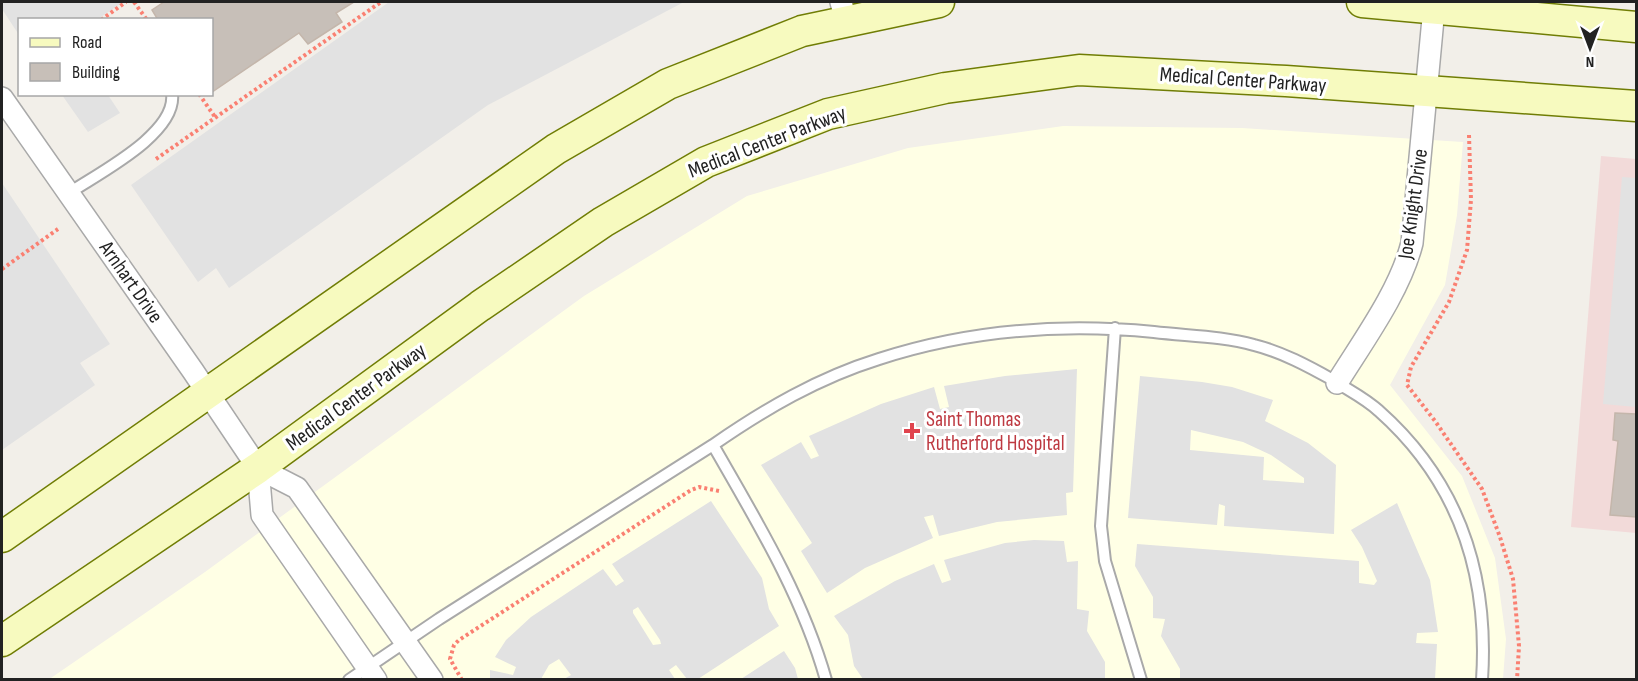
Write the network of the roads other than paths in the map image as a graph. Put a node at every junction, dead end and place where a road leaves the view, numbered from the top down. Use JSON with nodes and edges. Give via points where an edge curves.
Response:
{"nodes":[{"id":1,"x":939,"y":2,"type":"edge"},
{"id":2,"x":1362,"y":2,"type":"edge"},
{"id":3,"x":1435,"y":5,"type":"edge"},
{"id":4,"x":843,"y":11,"type":"edge"},
{"id":5,"x":1636,"y":27,"type":"edge"},
{"id":6,"x":1427,"y":92,"type":"junction"},
{"id":7,"x":172,"y":96,"type":"edge"},
{"id":8,"x":3,"y":105,"type":"edge"},
{"id":9,"x":1636,"y":106,"type":"edge"},
{"id":10,"x":69,"y":193,"type":"junction"},
{"id":11,"x":1115,"y":328,"type":"junction"},
{"id":12,"x":1337,"y":383,"type":"junction"},
{"id":13,"x":209,"y":393,"type":"junction"},
{"id":14,"x":713,"y":445,"type":"junction"},
{"id":15,"x":258,"y":468,"type":"junction"},
{"id":16,"x":2,"y":537,"type":"edge"},
{"id":17,"x":2,"y":640,"type":"edge"},
{"id":18,"x":406,"y":640,"type":"junction"},
{"id":19,"x":372,"y":673,"type":"edge"},
{"id":20,"x":349,"y":680,"type":"edge"},
{"id":21,"x":432,"y":680,"type":"edge"},
{"id":22,"x":825,"y":680,"type":"edge"},
{"id":23,"x":1141,"y":680,"type":"edge"},
{"id":24,"x":1482,"y":680,"type":"edge"}],
"edges":[{"from":1,"to":4,"type":"main road"},
{"from":2,"to":3,"type":"main road"},
{"from":3,"to":5,"type":"main road"},
{"from":3,"to":6,"type":"street","name":"Joe Knight Drive"},
{"from":4,"to":13,"type":"main road","via":[[668,84],[556,149]]},
{"from":6,"to":9,"type":"main road","name":"Medical Center Parkway"},
{"from":6,"to":12,"type":"street","name":"Joe Knight Drive","via":[[1408,258]]},
{"from":6,"to":15,"type":"main road","name":"Medical Center Parkway","via":[[1079,70],[945,88],[828,114],[706,162],[603,222]]},
{"from":7,"to":10,"type":"lane","via":[[164,123],[142,145]]},
{"from":8,"to":10,"type":"street","name":"Arnhart Drive"},
{"from":10,"to":13,"type":"street","name":"Arnhart Drive"},
{"from":11,"to":12,"type":"lane","via":[[1256,345],[1292,358]]},
{"from":11,"to":14,"type":"lane","via":[[991,333],[879,359],[805,389]]},
{"from":11,"to":23,"type":"lane","via":[[1101,543]]},
{"from":12,"to":24,"type":"lane","via":[[1364,399],[1400,431],[1418,451],[1453,508],[1471,556],[1482,602]]},
{"from":13,"to":15,"type":"street","name":"Arnhart Drive"},
{"from":13,"to":16,"type":"main road"},
{"from":14,"to":18,"type":"lane"},
{"from":14,"to":22,"type":"lane","via":[[753,513],[799,605]]},
{"from":15,"to":17,"type":"main road","name":"Medical Center Parkway"},
{"from":15,"to":18,"type":"street","name":"Arnhart Drive","via":[[297,488]]},
{"from":15,"to":19,"type":"street","name":"Arnhart Drive","via":[[261,515]]},
{"from":18,"to":19,"type":"lane"},
{"from":18,"to":21,"type":"street","name":"Arnhart Drive"},
{"from":19,"to":20,"type":"lane"}]}
